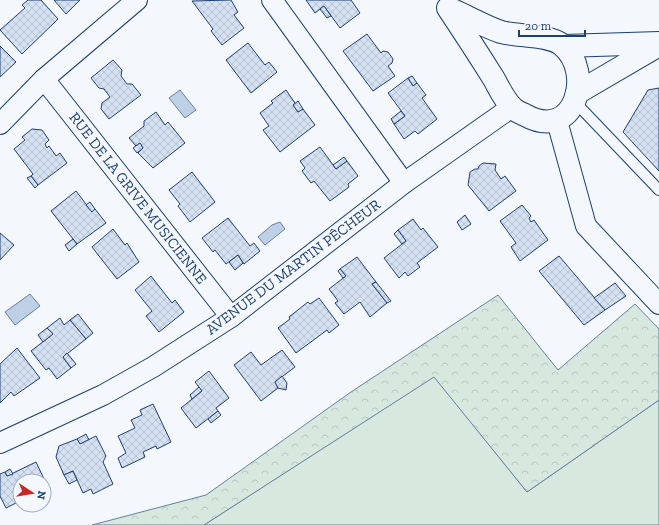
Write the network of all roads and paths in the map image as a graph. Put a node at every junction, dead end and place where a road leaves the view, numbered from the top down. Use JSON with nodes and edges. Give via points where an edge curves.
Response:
{"nodes":[{"id":1,"x":137,"y":0,"type":"edge"},
{"id":2,"x":272,"y":0,"type":"edge"},
{"id":3,"x":446,"y":4,"type":"edge"},
{"id":4,"x":659,"y":44,"type":"edge"},
{"id":5,"x":564,"y":46,"type":"junction"},
{"id":6,"x":44,"y":79,"type":"junction"},
{"id":7,"x":576,"y":98,"type":"junction"},
{"id":8,"x":512,"y":107,"type":"junction"},
{"id":9,"x":558,"y":121,"type":"junction"},
{"id":10,"x":0,"y":124,"type":"edge"},
{"id":11,"x":404,"y":183,"type":"junction"},
{"id":12,"x":659,"y":190,"type":"edge"},
{"id":13,"x":659,"y":304,"type":"edge"},
{"id":14,"x":231,"y":317,"type":"junction"},
{"id":15,"x":0,"y":442,"type":"edge"}],
"edges":[{"from":1,"to":6,"type":"street"},
{"from":2,"to":11,"type":"street"},
{"from":3,"to":5,"type":"main road","via":[[500,32],[553,39]]},
{"from":3,"to":8,"type":"main road"},
{"from":4,"to":5,"type":"main road"},
{"from":4,"to":7,"type":"main road"},
{"from":5,"to":7,"type":"main road","via":[[574,61],[578,75]]},
{"from":6,"to":10,"type":"street"},
{"from":6,"to":14,"type":"street","name":"RUE DE LA GRIVE MUSICIENNE"},
{"from":7,"to":9,"type":"main road","via":[[567,113]]},
{"from":7,"to":12,"type":"lane"},
{"from":8,"to":9,"type":"main road","via":[[535,120]]},
{"from":8,"to":11,"type":"street","name":"AVENUE DU MARTIN PÊCHEUR"},
{"from":9,"to":13,"type":"street","via":[[586,226]]},
{"from":11,"to":14,"type":"street","name":"AVENUE DU MARTIN PÊCHEUR"},
{"from":14,"to":15,"type":"street","name":"AVENUE DU MARTIN PÊCHEUR","via":[[103,396]]}]}
